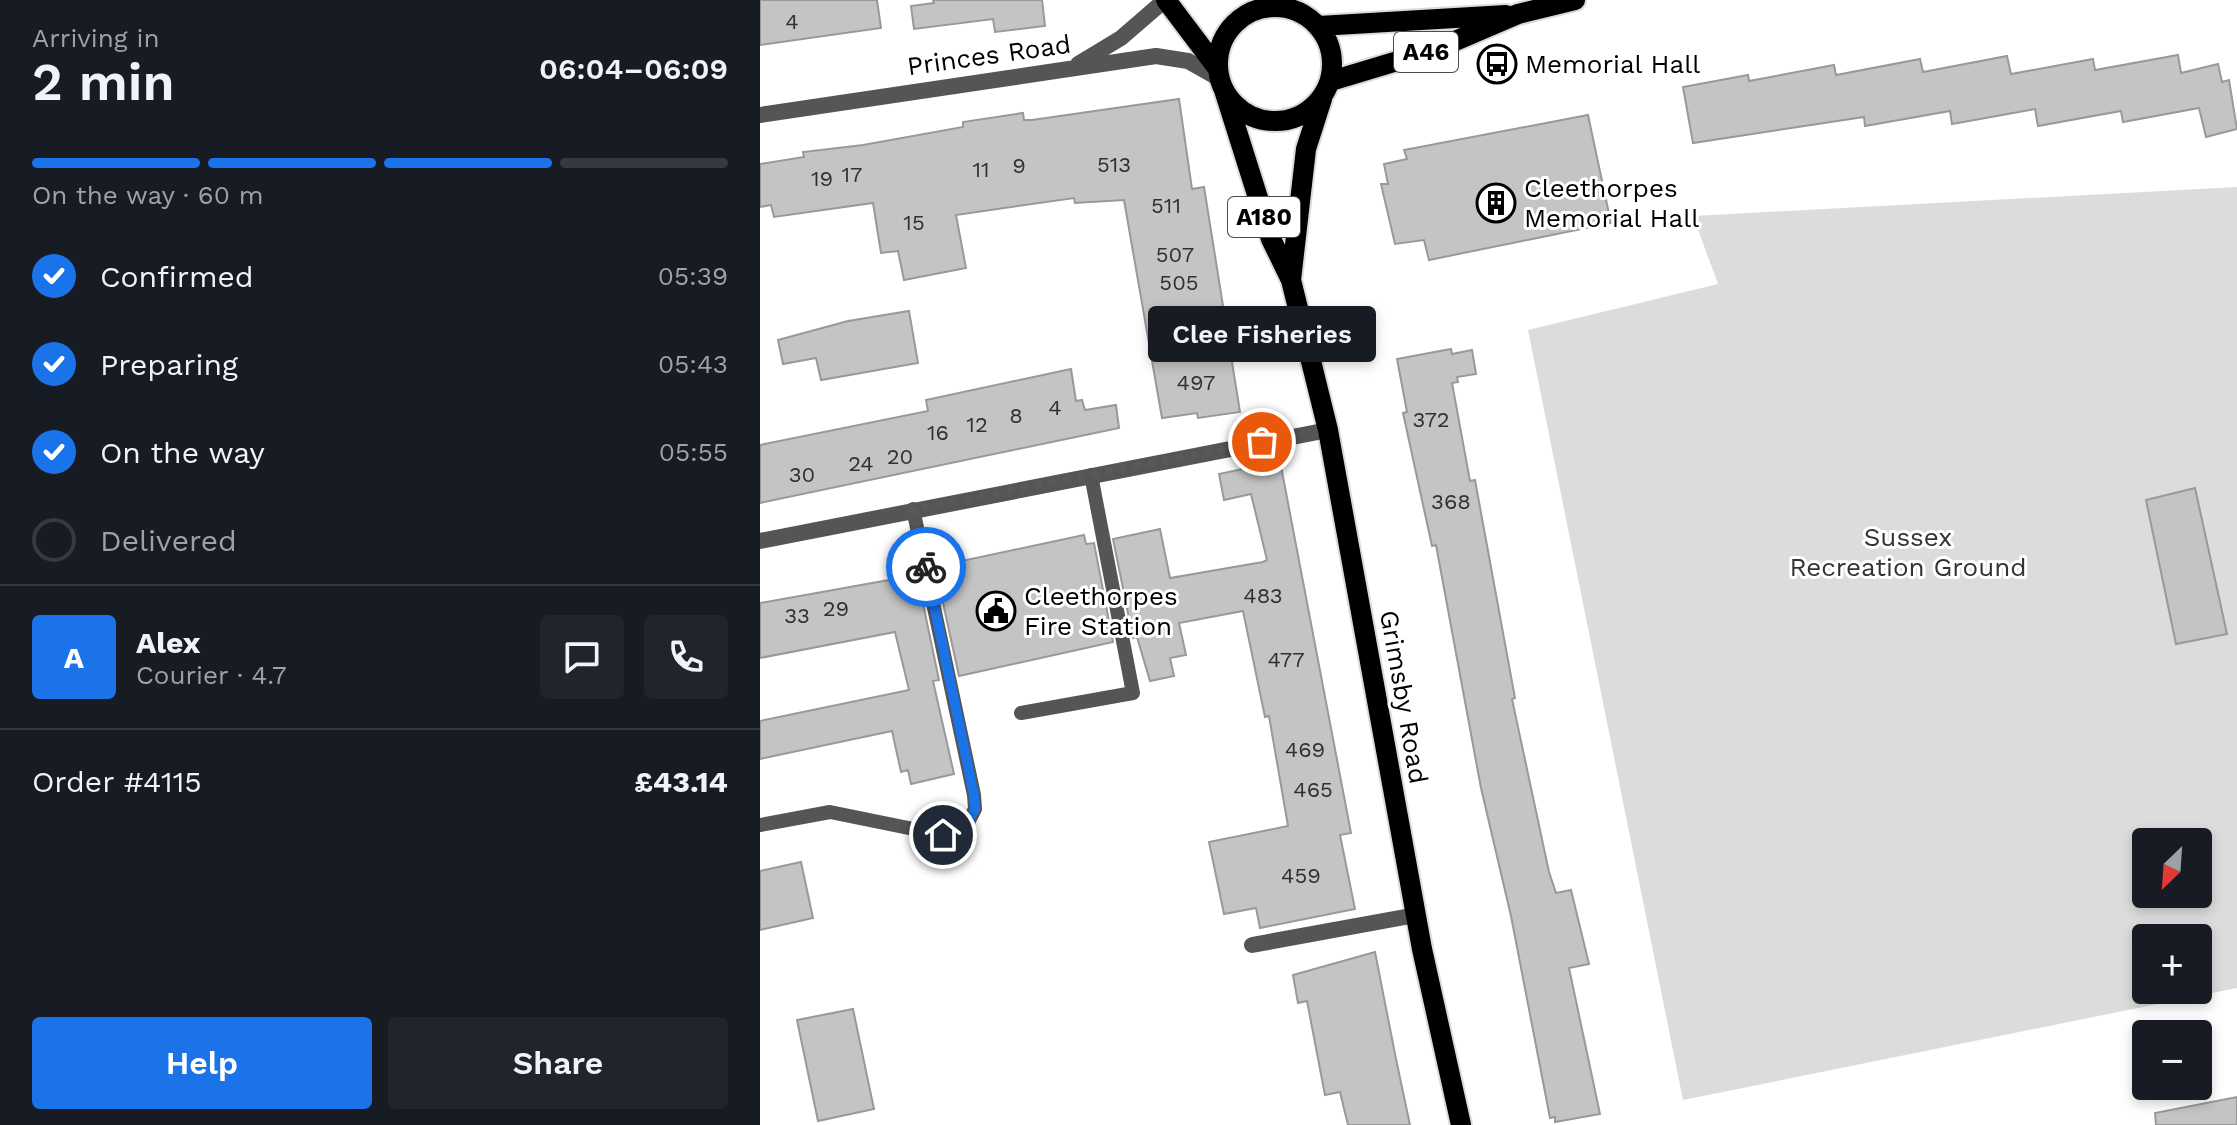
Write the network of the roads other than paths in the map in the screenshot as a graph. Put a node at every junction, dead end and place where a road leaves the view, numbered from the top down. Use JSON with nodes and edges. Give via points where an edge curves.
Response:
{"nodes":[{"id":1,"x":1165,"y":0,"type":"edge"},
{"id":2,"x":1575,"y":0,"type":"edge"},
{"id":3,"x":1278,"y":4,"type":"edge"},
{"id":4,"x":1518,"y":14,"type":"junction"},
{"id":5,"x":1319,"y":26,"type":"junction"},
{"id":6,"x":1074,"y":67,"type":"junction"},
{"id":7,"x":1221,"y":79,"type":"junction"},
{"id":8,"x":1326,"y":89,"type":"junction"},
{"id":9,"x":760,"y":115,"type":"edge"},
{"id":10,"x":1291,"y":280,"type":"junction"},
{"id":11,"x":1328,"y":430,"type":"junction"},
{"id":12,"x":1091,"y":475,"type":"junction"},
{"id":13,"x":913,"y":509,"type":"junction"},
{"id":14,"x":760,"y":541,"type":"edge"},
{"id":15,"x":1021,"y":713,"type":"dead end"},
{"id":16,"x":760,"y":825,"type":"edge"},
{"id":17,"x":1416,"y":915,"type":"junction"},
{"id":18,"x":1252,"y":945,"type":"dead end"},
{"id":19,"x":1461,"y":1125,"type":"edge"}],
"edges":[{"from":1,"to":6,"type":"street","via":[[1121,38]]},
{"from":1,"to":7,"type":"main road"},
{"from":2,"to":4,"type":"main road","number":"A46"},
{"from":3,"to":5,"type":"main road"},
{"from":3,"to":7,"type":"main road","via":[[1236,22],[1219,52]]},
{"from":4,"to":5,"type":"main road","number":"A46"},
{"from":4,"to":8,"type":"main road","number":"A46"},
{"from":5,"to":8,"type":"main road","via":[[1331,53]]},
{"from":6,"to":7,"type":"street","name":"Princes Road","via":[[1156,56],[1188,61]]},
{"from":6,"to":9,"type":"street","name":"Princes Road"},
{"from":7,"to":8,"type":"main road","number":"A46","via":[[1236,106],[1271,122],[1309,111]]},
{"from":7,"to":10,"type":"main road","name":"Grimsby Road","number":"A180","via":[[1271,239]]},
{"from":8,"to":10,"type":"main road","name":"Grimsby Road","number":"A180","via":[[1306,149]]},
{"from":10,"to":11,"type":"main road","name":"Grimsby Road","number":"A180"},
{"from":11,"to":12,"type":"street"},
{"from":11,"to":17,"type":"main road","name":"Grimsby Road","number":"A180"},
{"from":12,"to":13,"type":"street"},
{"from":12,"to":15,"type":"lane","via":[[1133,693]]},
{"from":13,"to":14,"type":"street"},
{"from":13,"to":16,"type":"lane","via":[[974,795],[970,820],[964,830],[952,834],[830,812]]},
{"from":17,"to":18,"type":"street"},
{"from":17,"to":19,"type":"main road","name":"Grimsby Road","number":"A180"}]}
